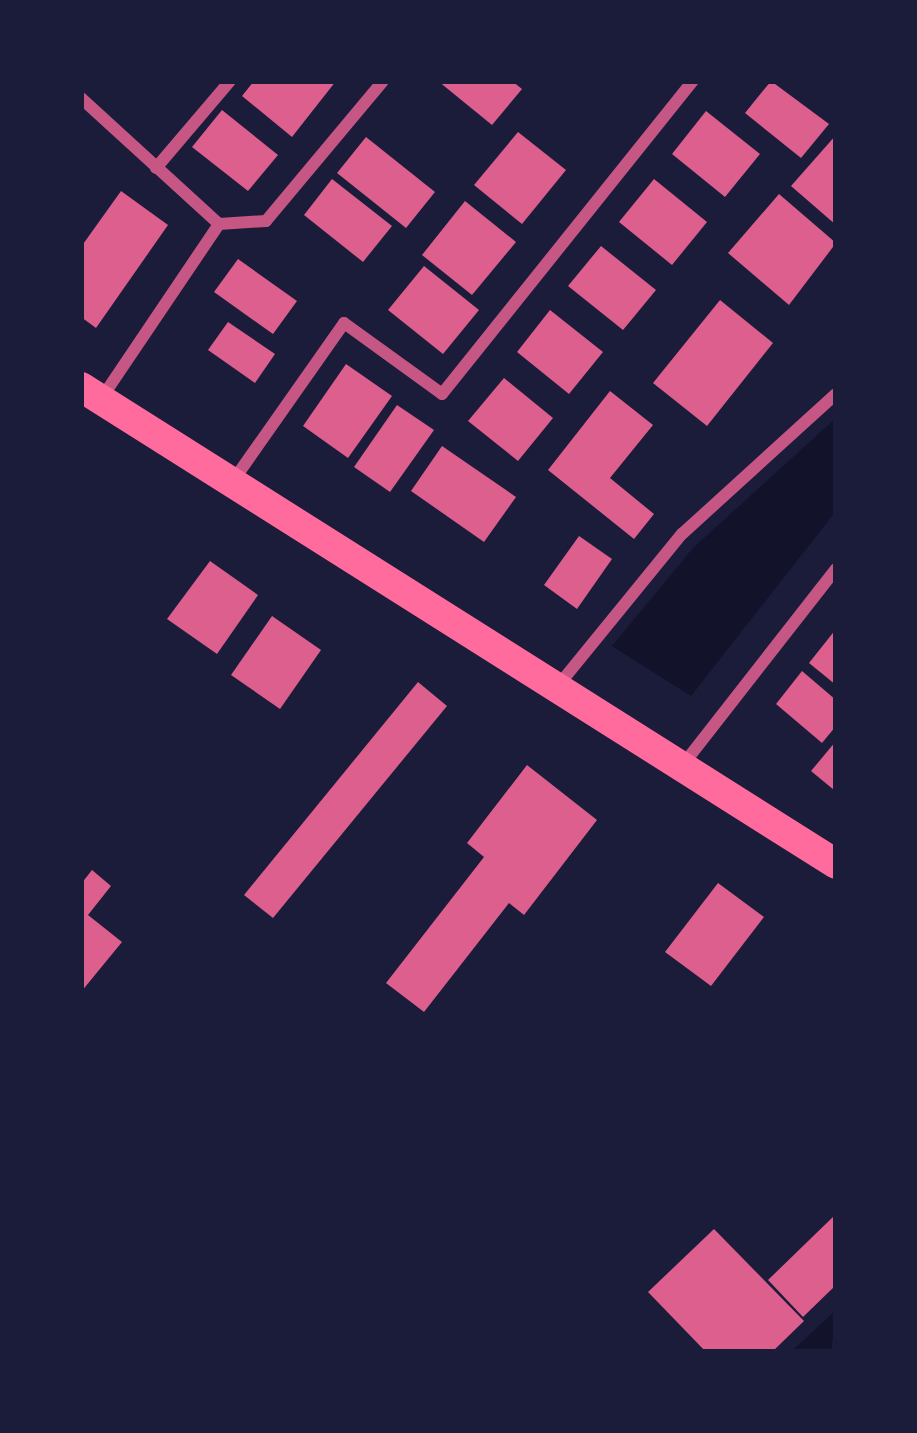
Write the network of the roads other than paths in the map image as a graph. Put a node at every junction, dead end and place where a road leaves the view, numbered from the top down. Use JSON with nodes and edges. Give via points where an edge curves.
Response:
{"nodes":[{"id":1,"x":230,"y":81,"type":"edge"},
{"id":2,"x":383,"y":81,"type":"edge"},
{"id":3,"x":693,"y":81,"type":"edge"},
{"id":4,"x":81,"y":98,"type":"edge"},
{"id":5,"x":156,"y":168,"type":"junction"},
{"id":6,"x":219,"y":224,"type":"junction"},
{"id":7,"x":91,"y":393,"type":"edge"},
{"id":8,"x":836,"y":394,"type":"edge"},
{"id":9,"x":232,"y":482,"type":"junction"},
{"id":10,"x":836,"y":569,"type":"edge"},
{"id":11,"x":556,"y":688,"type":"junction"},
{"id":12,"x":681,"y":767,"type":"junction"},
{"id":13,"x":831,"y":852,"type":"edge"}],
"edges":[{"from":1,"to":5,"type":"street"},
{"from":2,"to":6,"type":"street","via":[[266,221]]},
{"from":3,"to":9,"type":"street","via":[[442,394],[344,323]]},
{"from":4,"to":5,"type":"street"},
{"from":5,"to":6,"type":"street"},
{"from":6,"to":7,"type":"street"},
{"from":7,"to":9,"type":"main road"},
{"from":8,"to":11,"type":"street","via":[[682,535]]},
{"from":9,"to":11,"type":"main road"},
{"from":10,"to":12,"type":"street"},
{"from":11,"to":12,"type":"main road"},
{"from":12,"to":13,"type":"main road"}]}
